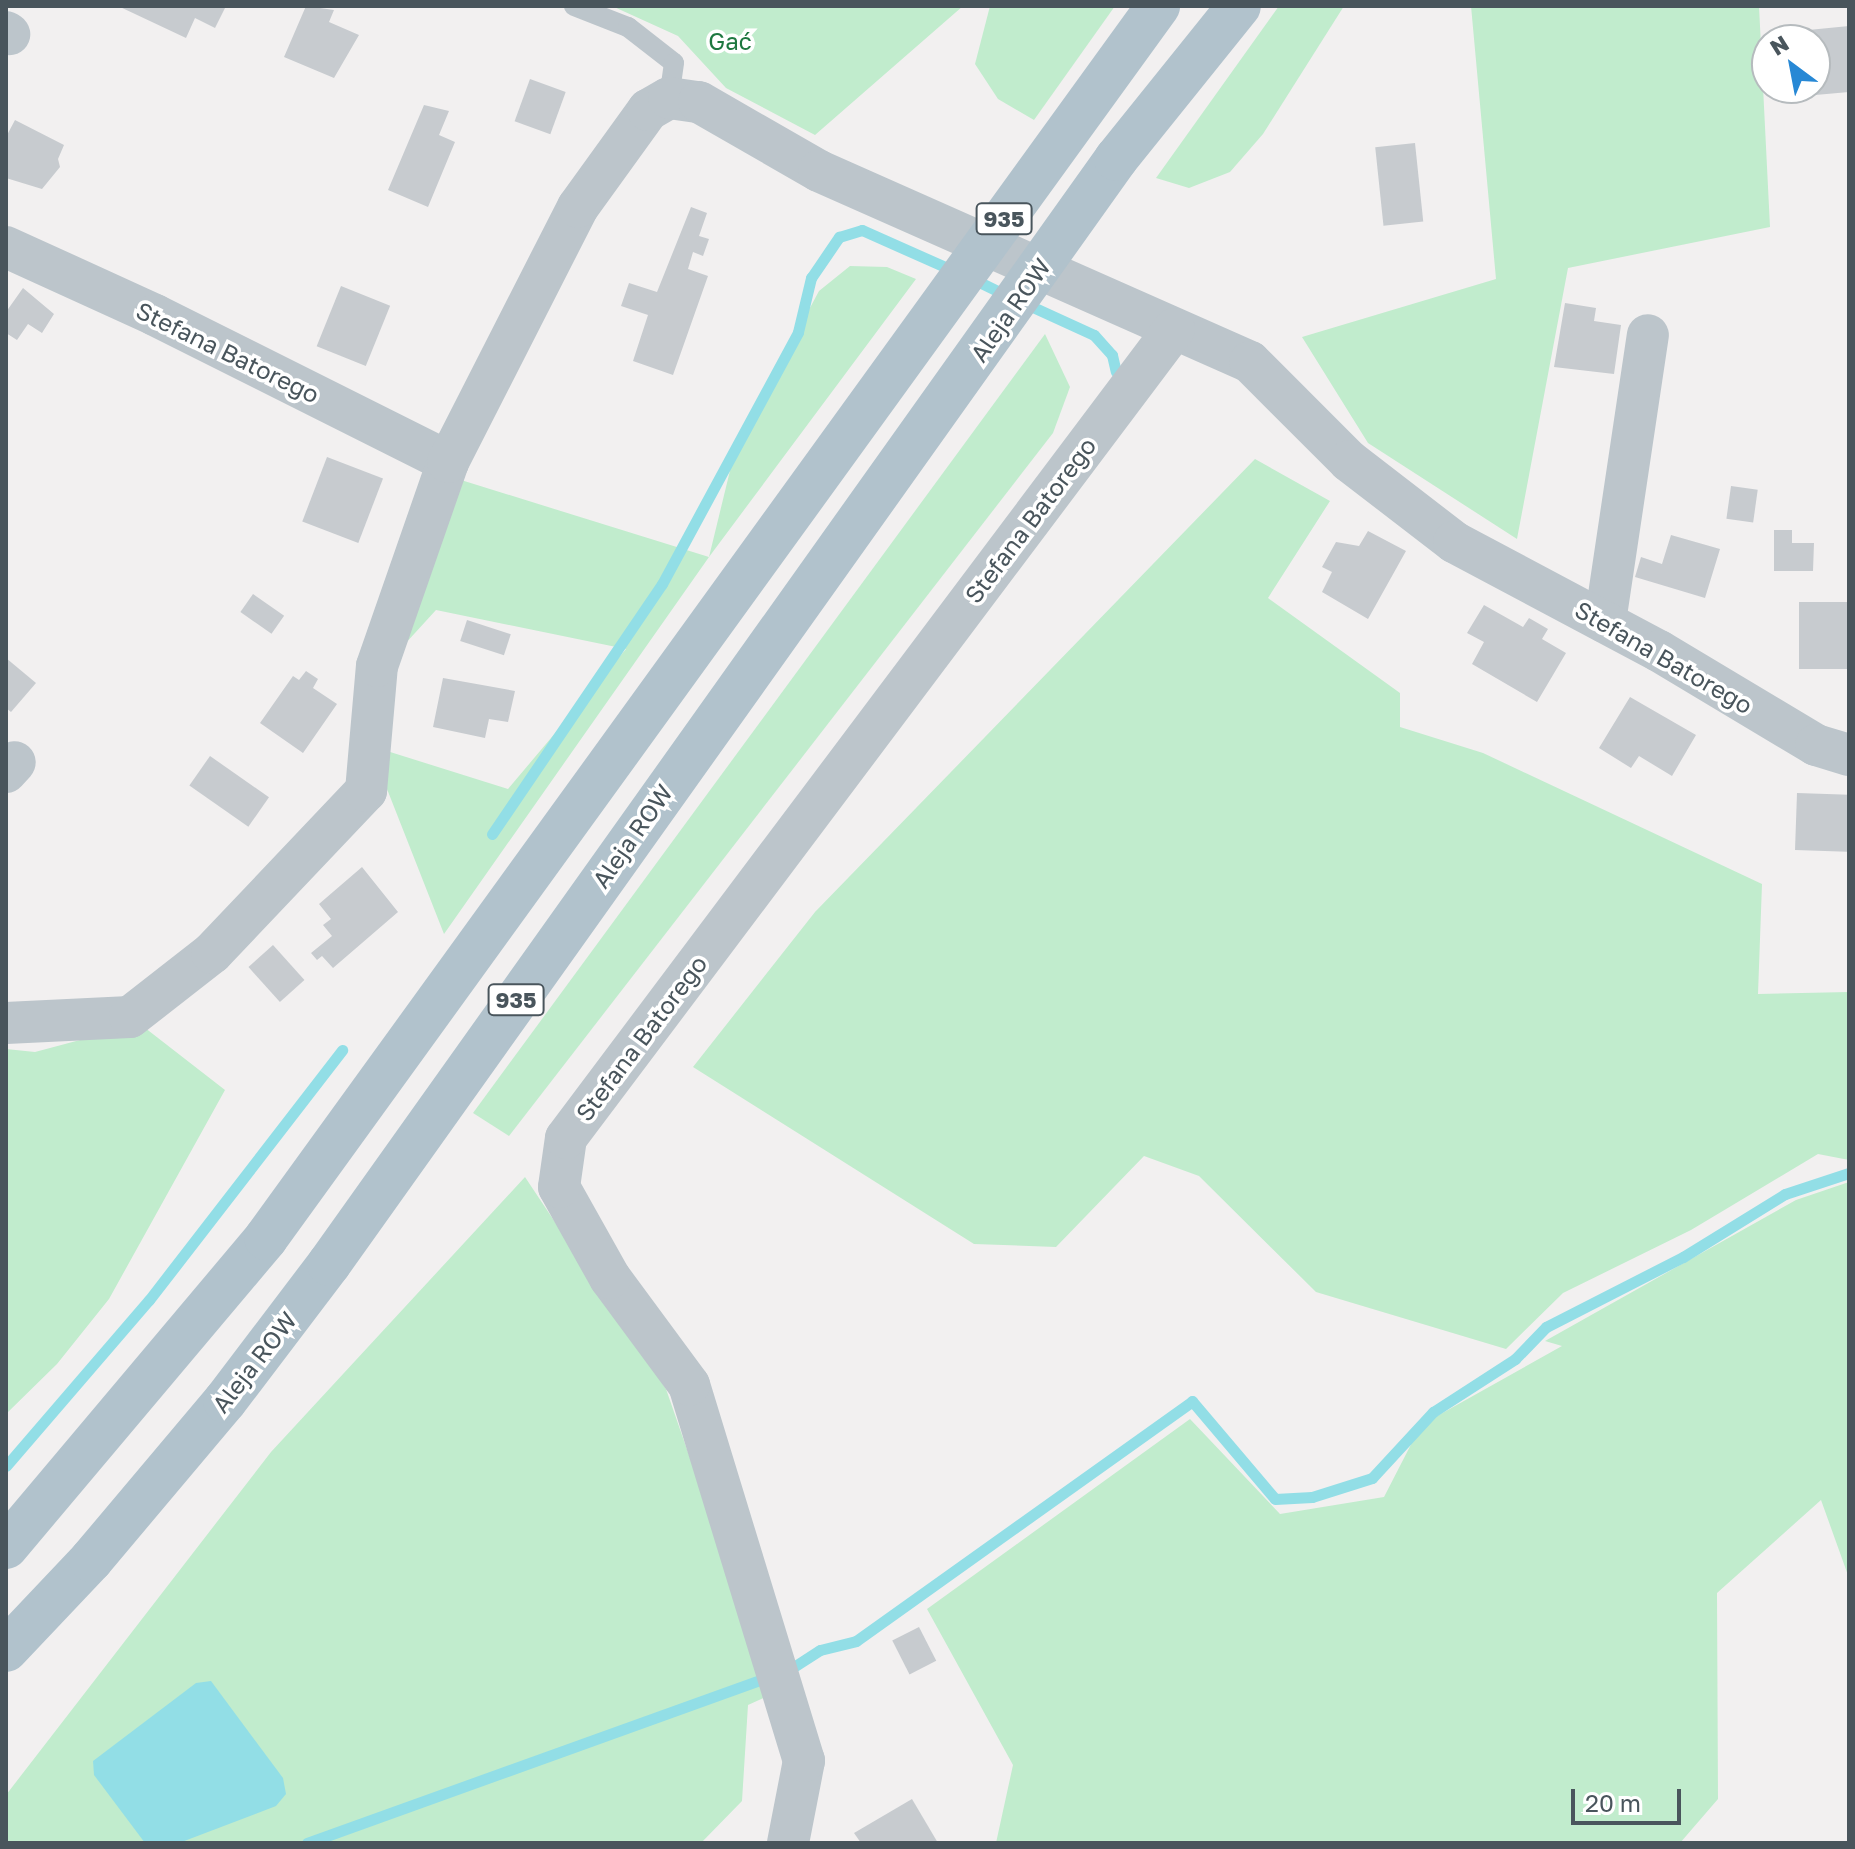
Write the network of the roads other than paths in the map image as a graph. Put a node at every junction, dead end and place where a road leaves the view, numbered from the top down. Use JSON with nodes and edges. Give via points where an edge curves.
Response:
{"nodes":[{"id":1,"x":574,"y":6,"type":"edge"},
{"id":2,"x":1158,"y":6,"type":"edge"},
{"id":3,"x":1239,"y":6,"type":"edge"},
{"id":4,"x":669,"y":98,"type":"junction"},
{"id":5,"x":6,"y":247,"type":"edge"},
{"id":6,"x":1174,"y":329,"type":"junction"},
{"id":7,"x":1648,"y":335,"type":"dead end"},
{"id":8,"x":448,"y":462,"type":"junction"},
{"id":9,"x":1605,"y":622,"type":"junction"},
{"id":10,"x":1849,"y":755,"type":"edge"},
{"id":11,"x":6,"y":1023,"type":"edge"},
{"id":12,"x":6,"y":1547,"type":"edge"},
{"id":13,"x":6,"y":1650,"type":"edge"},
{"id":14,"x":788,"y":1843,"type":"edge"}],
"edges":[{"from":1,"to":4,"type":"lane","via":[[628,27],[674,63]]},
{"from":2,"to":12,"type":"main road","number":"935","via":[[266,1238]]},
{"from":3,"to":13,"type":"main road","name":"Aleja ROW","number":"935","via":[[1116,159],[329,1264],[225,1401],[91,1560]]},
{"from":4,"to":6,"type":"street","name":"Stefana Batorego","via":[[699,102],[819,171]]},
{"from":4,"to":8,"type":"street","via":[[648,110],[578,207]]},
{"from":5,"to":8,"type":"street","name":"Stefana Batorego","via":[[155,315]]},
{"from":6,"to":9,"type":"street","name":"Stefana Batorego","via":[[1250,362],[1349,461],[1454,542]]},
{"from":6,"to":14,"type":"street","name":"Stefana Batorego","via":[[566,1138],[559,1187],[610,1278],[689,1385],[804,1761]]},
{"from":7,"to":9,"type":"street"},
{"from":8,"to":11,"type":"street","via":[[377,666],[366,791],[212,953],[130,1017]]},
{"from":9,"to":10,"type":"street","name":"Stefana Batorego","via":[[1816,745]]}]}
